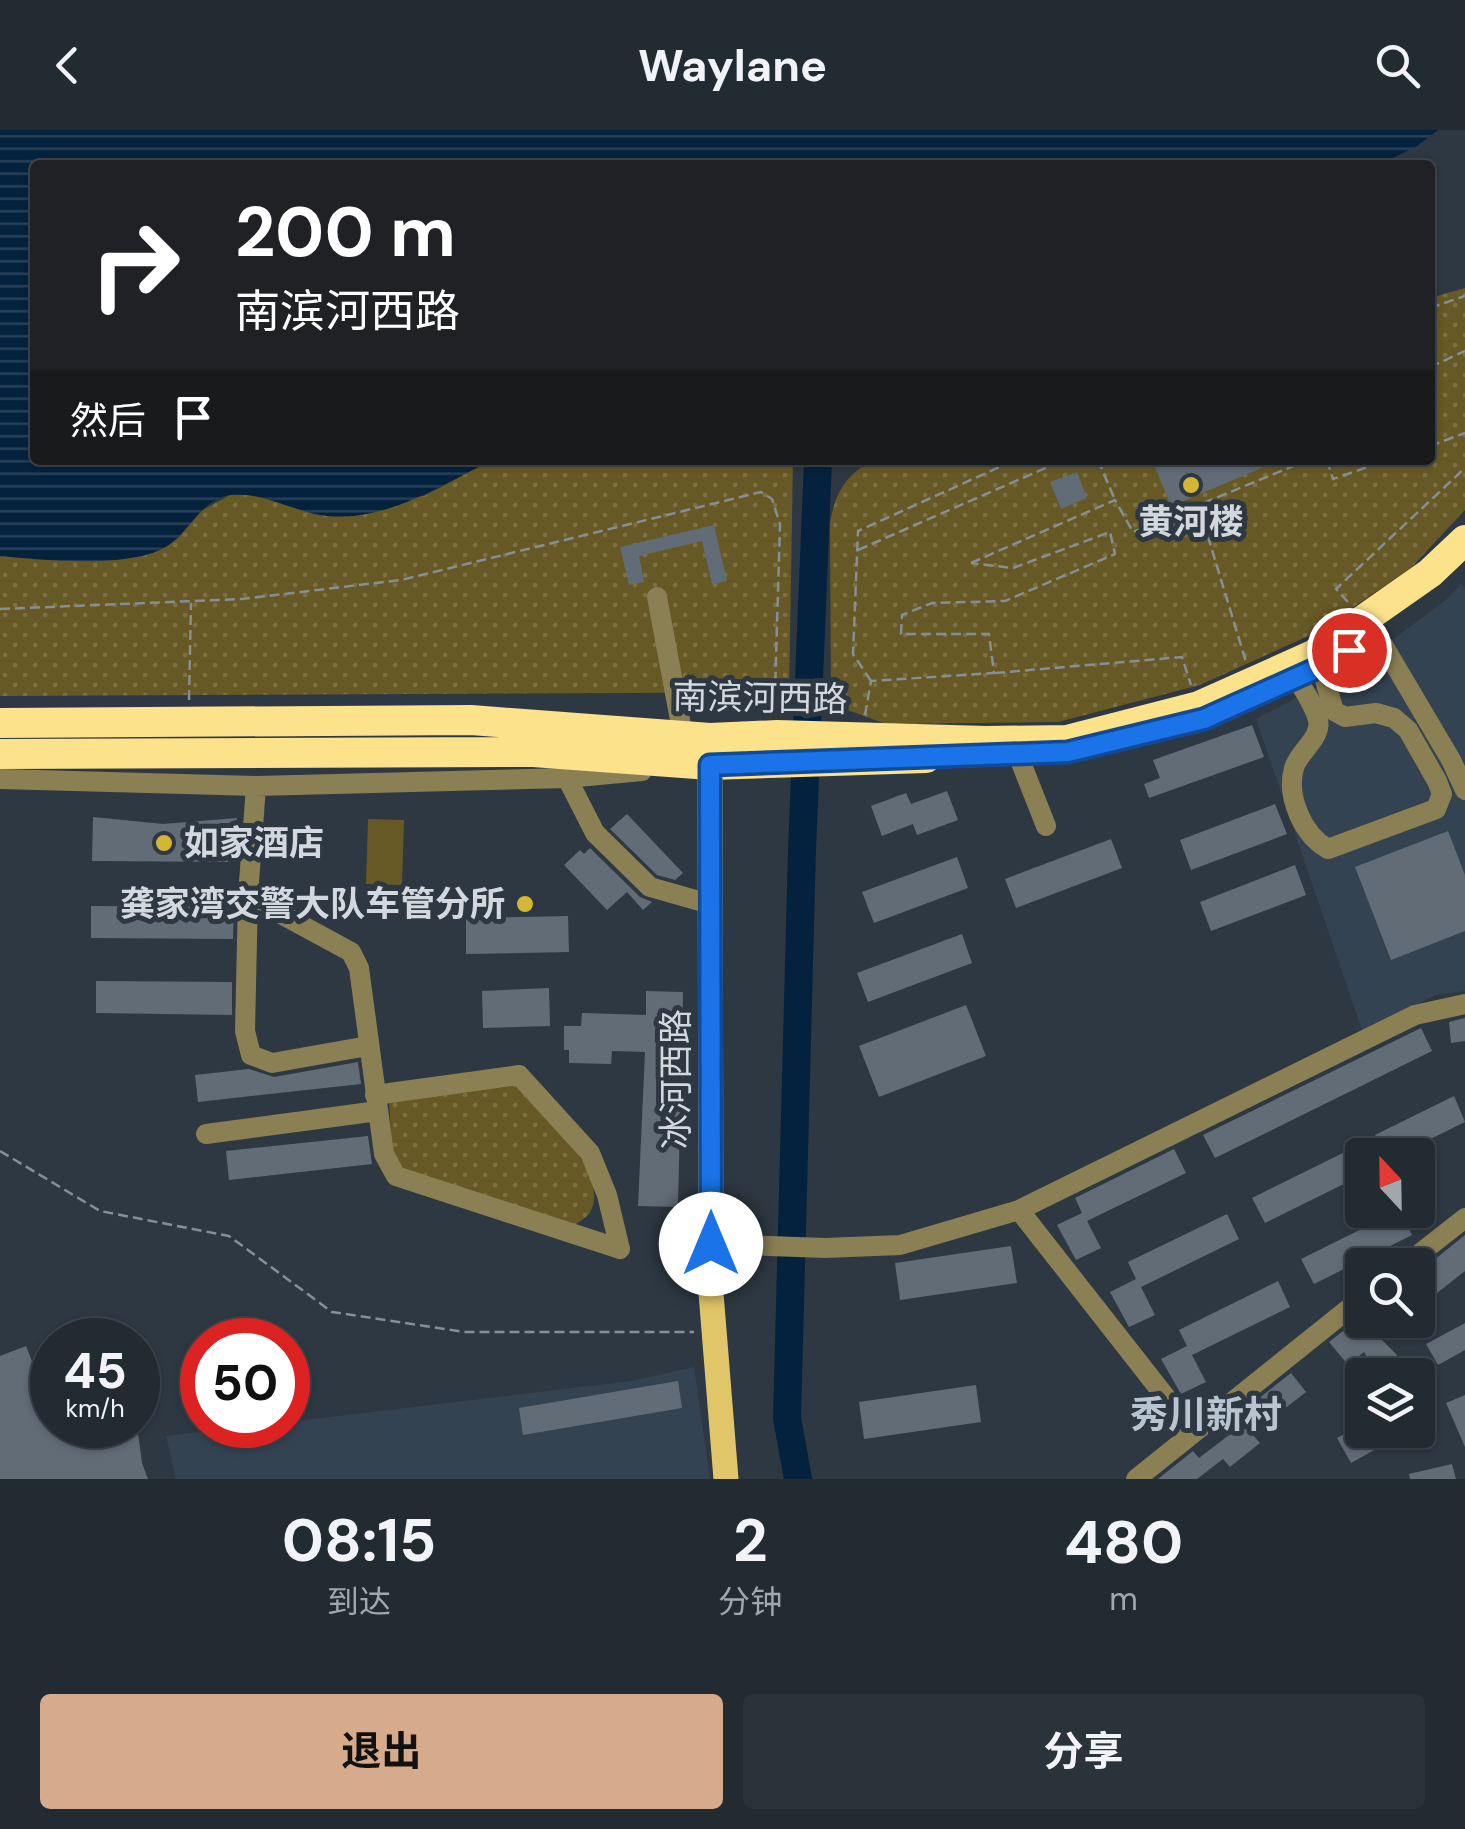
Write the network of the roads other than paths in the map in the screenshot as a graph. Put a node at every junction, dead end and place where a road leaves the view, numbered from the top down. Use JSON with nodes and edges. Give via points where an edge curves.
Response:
{"nodes":[{"id":1,"x":1465,"y":540,"type":"edge"},
{"id":2,"x":1465,"y":562,"type":"edge"},
{"id":3,"x":657,"y":597,"type":"dead end"},
{"id":4,"x":1371,"y":627,"type":"junction"},
{"id":5,"x":1309,"y":672,"type":"junction"},
{"id":6,"x":1345,"y":717,"type":"junction"},
{"id":7,"x":0,"y":722,"type":"edge"},
{"id":8,"x":1317,"y":732,"type":"junction"},
{"id":9,"x":701,"y":746,"type":"junction"},
{"id":10,"x":827,"y":748,"type":"junction"},
{"id":11,"x":0,"y":754,"type":"edge"},
{"id":12,"x":1018,"y":755,"type":"junction"},
{"id":13,"x":567,"y":778,"type":"junction"},
{"id":14,"x":0,"y":779,"type":"edge"},
{"id":15,"x":256,"y":786,"type":"junction"},
{"id":16,"x":1464,"y":786,"type":"edge"},
{"id":17,"x":1046,"y":826,"type":"dead end"},
{"id":18,"x":248,"y":896,"type":"junction"},
{"id":19,"x":710,"y":904,"type":"junction"},
{"id":20,"x":1465,"y":1004,"type":"edge"},
{"id":21,"x":368,"y":1046,"type":"junction"},
{"id":22,"x":376,"y":1103,"type":"junction"},
{"id":23,"x":206,"y":1134,"type":"dead end"},
{"id":24,"x":1019,"y":1210,"type":"junction"},
{"id":25,"x":1465,"y":1218,"type":"edge"},
{"id":26,"x":711,"y":1244,"type":"junction"},
{"id":27,"x":1427,"y":1248,"type":"edge"},
{"id":28,"x":1345,"y":1311,"type":"edge"},
{"id":29,"x":1193,"y":1432,"type":"junction"},
{"id":30,"x":726,"y":1479,"type":"edge"},
{"id":31,"x":1136,"y":1479,"type":"edge"}],
"edges":[{"from":1,"to":4,"type":"highway","name":"南滨河西路"},
{"from":2,"to":4,"type":"highway","name":"南滨河西路","via":[[1441,586]]},
{"from":3,"to":9,"type":"street"},
{"from":4,"to":5,"type":"highway","name":"南滨河西路"},
{"from":4,"to":10,"type":"highway","name":"南滨河西路","via":[[1199,706],[1067,740],[860,737]]},
{"from":4,"to":16,"type":"street"},
{"from":5,"to":6,"type":"street"},
{"from":5,"to":8,"type":"street"},
{"from":5,"to":12,"type":"highway","name":"南滨河西路","via":[[1204,719],[1068,752]]},
{"from":6,"to":8,"type":"street"},
{"from":6,"to":8,"type":"street","via":[[1376,712],[1408,730],[1442,794],[1436,809],[1328,849],[1316,842],[1293,796],[1294,768]]},
{"from":7,"to":9,"type":"highway","name":"南滨河西路","via":[[471,720]]},
{"from":9,"to":10,"type":"highway","name":"南滨河西路"},
{"from":9,"to":11,"type":"highway","name":"南滨河西路"},
{"from":9,"to":13,"type":"street","name":"南滨河西路"},
{"from":9,"to":19,"type":"main road","name":"冰河西路"},
{"from":10,"to":12,"type":"highway","name":"南滨河西路"},
{"from":12,"to":17,"type":"street"},
{"from":13,"to":15,"type":"street","name":"南滨河西路"},
{"from":13,"to":19,"type":"street","via":[[595,833],[650,887]]},
{"from":14,"to":15,"type":"street","name":"南滨河西路"},
{"from":15,"to":18,"type":"street"},
{"from":18,"to":21,"type":"street","via":[[351,952]]},
{"from":18,"to":21,"type":"street","via":[[245,1031],[252,1055],[272,1063]]},
{"from":19,"to":26,"type":"main road","name":"冰河西路"},
{"from":20,"to":24,"type":"street","via":[[1415,1015]]},
{"from":21,"to":22,"type":"street"},
{"from":22,"to":22,"type":"street","via":[[384,1154],[396,1176],[620,1249],[590,1153],[519,1075]]},
{"from":22,"to":23,"type":"street"},
{"from":24,"to":26,"type":"street","via":[[900,1245]]},
{"from":24,"to":29,"type":"street"},
{"from":25,"to":27,"type":"street"},
{"from":26,"to":30,"type":"main road","name":"冰河西路"},
{"from":28,"to":29,"type":"street"},
{"from":29,"to":31,"type":"street"}]}
